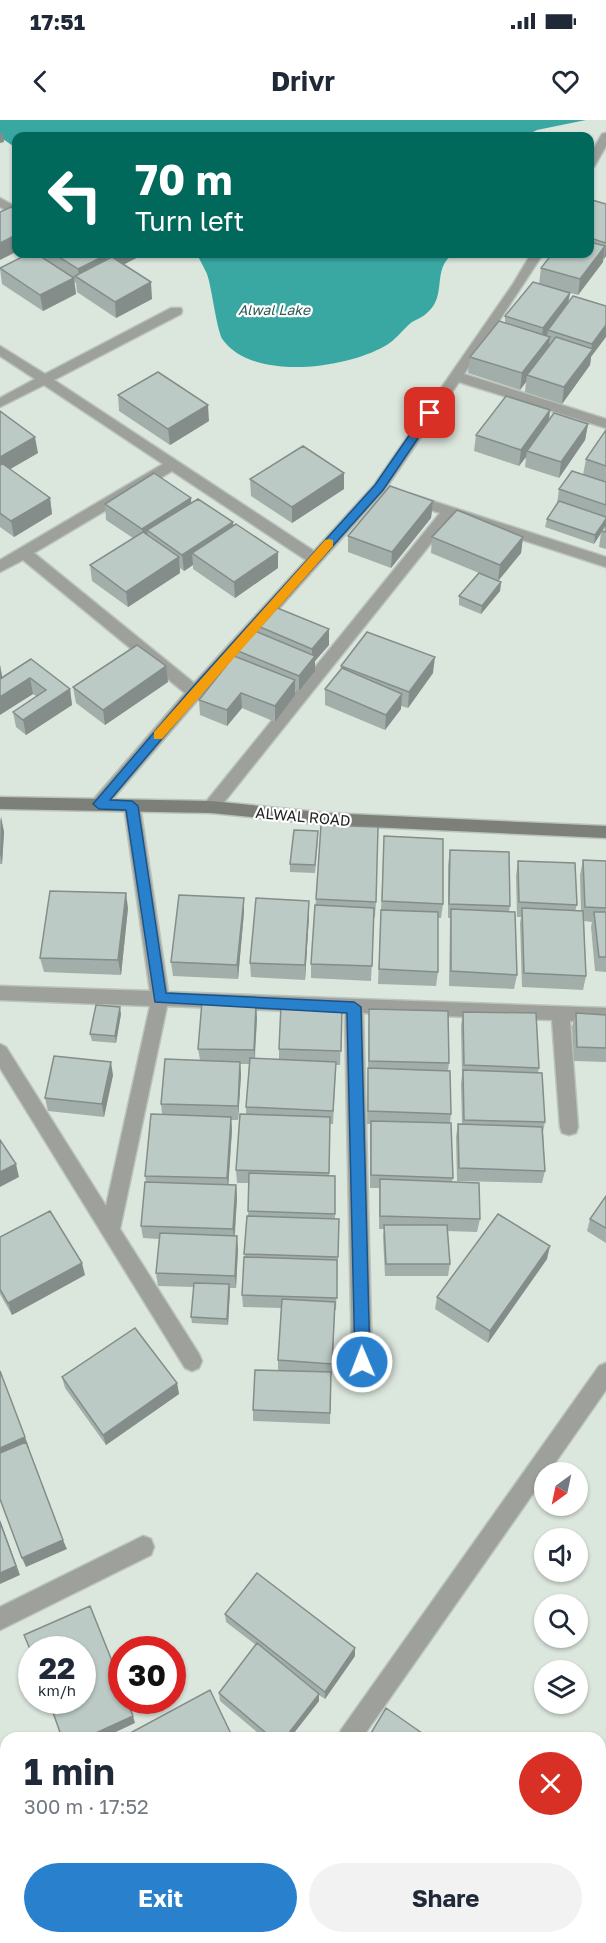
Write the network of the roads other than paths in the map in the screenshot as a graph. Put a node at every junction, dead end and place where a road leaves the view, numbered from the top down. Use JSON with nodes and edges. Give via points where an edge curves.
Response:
{"nodes":[{"id":1,"x":606,"y":136,"type":"edge"},
{"id":2,"x":594,"y":157,"type":"edge"},
{"id":3,"x":535,"y":258,"type":"edge"},
{"id":4,"x":176,"y":311,"type":"dead end"},
{"id":5,"x":0,"y":350,"type":"edge"},
{"id":6,"x":455,"y":376,"type":"junction"},
{"id":7,"x":45,"y":380,"type":"junction"},
{"id":8,"x":0,"y":403,"type":"edge"},
{"id":9,"x":606,"y":424,"type":"edge"},
{"id":10,"x":172,"y":465,"type":"junction"},
{"id":11,"x":379,"y":488,"type":"junction"},
{"id":12,"x":449,"y":512,"type":"junction"},
{"id":13,"x":24,"y":553,"type":"junction"},
{"id":14,"x":315,"y":559,"type":"junction"},
{"id":15,"x":606,"y":562,"type":"edge"},
{"id":16,"x":0,"y":567,"type":"edge"},
{"id":17,"x":195,"y":692,"type":"junction"},
{"id":18,"x":0,"y":803,"type":"edge"},
{"id":19,"x":99,"y":804,"type":"junction"},
{"id":20,"x":132,"y":806,"type":"junction"},
{"id":21,"x":211,"y":807,"type":"junction"},
{"id":22,"x":606,"y":832,"type":"edge"},
{"id":23,"x":0,"y":993,"type":"edge"},
{"id":24,"x":160,"y":999,"type":"junction"},
{"id":25,"x":354,"y":1007,"type":"junction"},
{"id":26,"x":561,"y":1014,"type":"junction"},
{"id":27,"x":606,"y":1015,"type":"edge"},
{"id":28,"x":0,"y":1052,"type":"edge"},
{"id":29,"x":569,"y":1127,"type":"dead end"},
{"id":30,"x":110,"y":1232,"type":"junction"},
{"id":31,"x":192,"y":1360,"type":"dead end"},
{"id":32,"x":362,"y":1362,"type":"dead end"},
{"id":33,"x":606,"y":1373,"type":"edge"},
{"id":34,"x":143,"y":1547,"type":"dead end"},
{"id":35,"x":0,"y":1619,"type":"edge"},
{"id":36,"x":353,"y":1732,"type":"edge"}],
"edges":[{"from":1,"to":2,"type":"street"},
{"from":3,"to":6,"type":"street"},
{"from":4,"to":7,"type":"street"},
{"from":5,"to":7,"type":"street"},
{"from":6,"to":9,"type":"street"},
{"from":6,"to":11,"type":"street"},
{"from":7,"to":8,"type":"street"},
{"from":7,"to":10,"type":"street"},
{"from":10,"to":13,"type":"street"},
{"from":10,"to":14,"type":"street"},
{"from":11,"to":12,"type":"street"},
{"from":11,"to":14,"type":"street"},
{"from":12,"to":15,"type":"street"},
{"from":12,"to":21,"type":"street"},
{"from":13,"to":16,"type":"street"},
{"from":13,"to":17,"type":"street"},
{"from":14,"to":17,"type":"street"},
{"from":17,"to":19,"type":"street"},
{"from":18,"to":19,"type":"main road","name":"ALWAL ROAD"},
{"from":19,"to":20,"type":"main road","name":"ALWAL ROAD"},
{"from":20,"to":21,"type":"main road","name":"ALWAL ROAD"},
{"from":20,"to":24,"type":"street"},
{"from":21,"to":22,"type":"main road","name":"ALWAL ROAD","via":[[328,819]]},
{"from":23,"to":24,"type":"street"},
{"from":24,"to":25,"type":"street"},
{"from":24,"to":30,"type":"street"},
{"from":25,"to":26,"type":"street"},
{"from":25,"to":32,"type":"street"},
{"from":26,"to":27,"type":"street"},
{"from":26,"to":29,"type":"street"},
{"from":28,"to":30,"type":"street"},
{"from":30,"to":31,"type":"street"},
{"from":33,"to":36,"type":"street"},
{"from":34,"to":35,"type":"street"}]}
